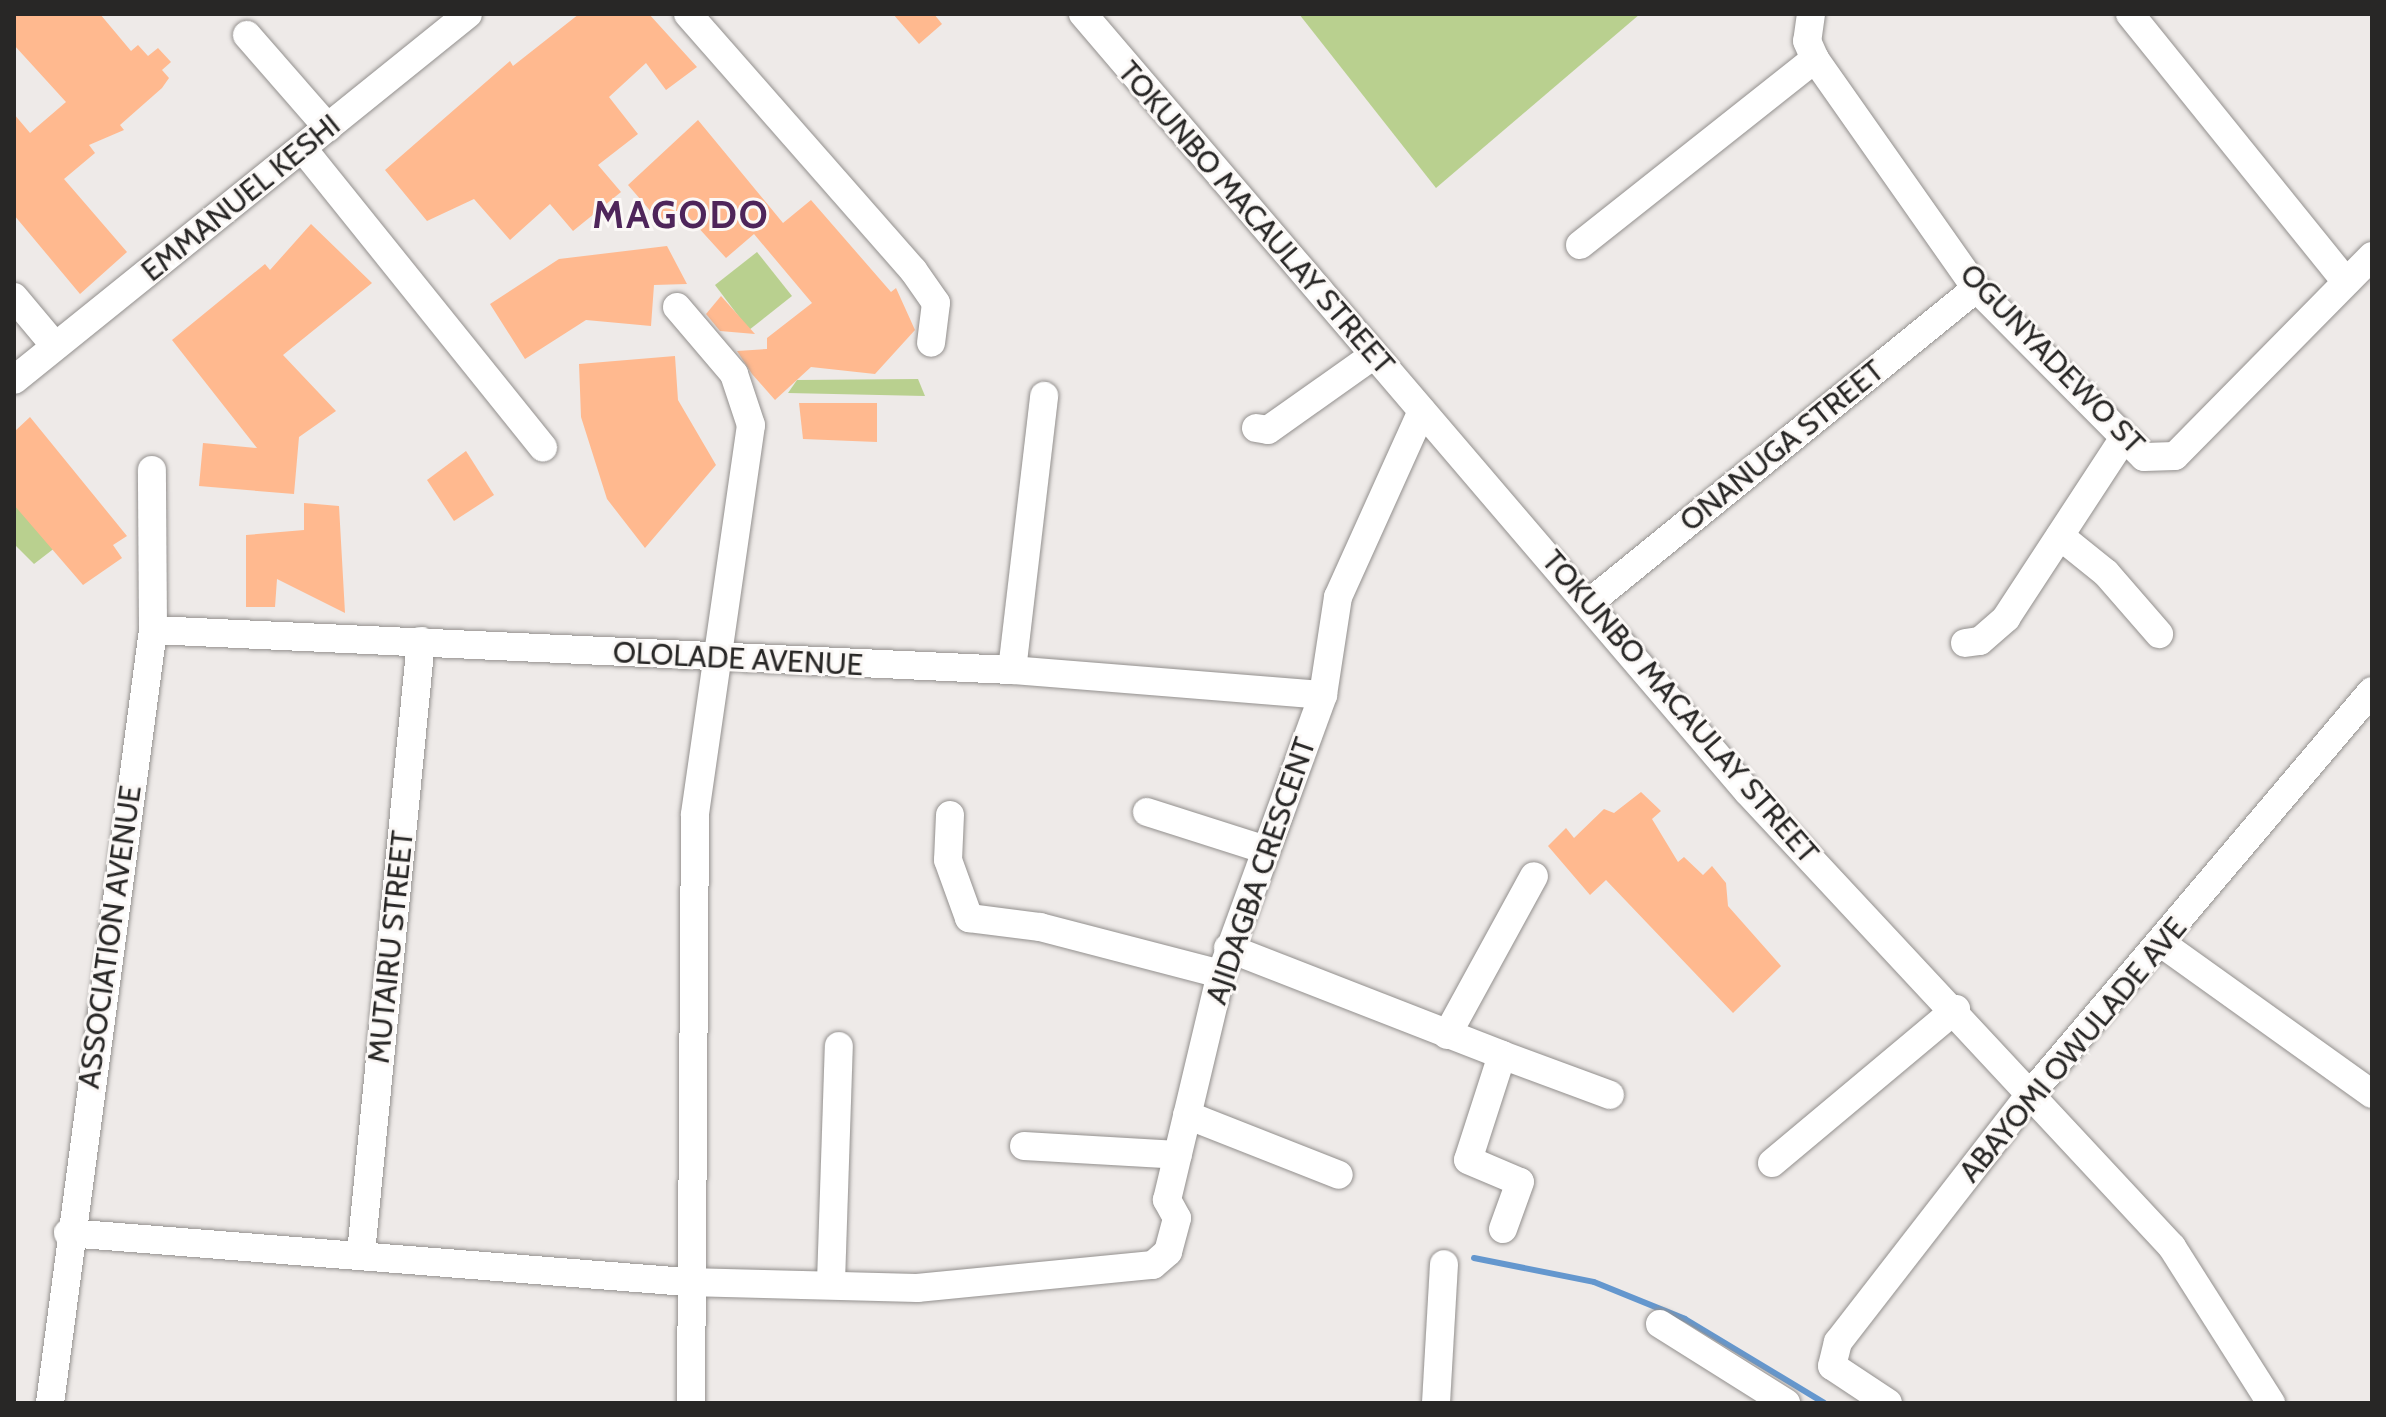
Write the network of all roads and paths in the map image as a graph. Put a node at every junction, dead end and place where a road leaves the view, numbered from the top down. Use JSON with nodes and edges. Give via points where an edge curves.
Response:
{"nodes":[{"id":1,"x":468,"y":14,"type":"edge"},
{"id":2,"x":688,"y":14,"type":"edge"},
{"id":3,"x":1083,"y":14,"type":"edge"},
{"id":4,"x":1811,"y":14,"type":"edge"},
{"id":5,"x":2130,"y":14,"type":"edge"},
{"id":6,"x":247,"y":35,"type":"dead end"},
{"id":7,"x":1815,"y":59,"type":"junction"},
{"id":8,"x":328,"y":128,"type":"junction"},
{"id":9,"x":303,"y":149,"type":"junction"},
{"id":10,"x":1580,"y":245,"type":"dead end"},
{"id":11,"x":2372,"y":256,"type":"edge"},
{"id":12,"x":2346,"y":282,"type":"junction"},
{"id":13,"x":1976,"y":288,"type":"junction"},
{"id":14,"x":14,"y":297,"type":"edge"},
{"id":15,"x":677,"y":307,"type":"dead end"},
{"id":16,"x":931,"y":343,"type":"dead end"},
{"id":17,"x":55,"y":346,"type":"junction"},
{"id":18,"x":1374,"y":355,"type":"junction"},
{"id":19,"x":14,"y":380,"type":"edge"},
{"id":20,"x":1044,"y":396,"type":"dead end"},
{"id":21,"x":1422,"y":411,"type":"junction"},
{"id":22,"x":1256,"y":428,"type":"dead end"},
{"id":23,"x":2123,"y":439,"type":"junction"},
{"id":24,"x":543,"y":447,"type":"dead end"},
{"id":25,"x":152,"y":470,"type":"dead end"},
{"id":26,"x":2060,"y":536,"type":"junction"},
{"id":27,"x":1589,"y":603,"type":"junction"},
{"id":28,"x":153,"y":630,"type":"junction"},
{"id":29,"x":2159,"y":634,"type":"dead end"},
{"id":30,"x":421,"y":641,"type":"junction"},
{"id":31,"x":1965,"y":643,"type":"dead end"},
{"id":32,"x":714,"y":660,"type":"junction"},
{"id":33,"x":1012,"y":670,"type":"junction"},
{"id":34,"x":2372,"y":691,"type":"edge"},
{"id":35,"x":1323,"y":695,"type":"junction"},
{"id":36,"x":1147,"y":812,"type":"dead end"},
{"id":37,"x":950,"y":815,"type":"dead end"},
{"id":38,"x":1266,"y":850,"type":"junction"},
{"id":39,"x":1534,"y":876,"type":"dead end"},
{"id":40,"x":2161,"y":943,"type":"junction"},
{"id":41,"x":1224,"y":961,"type":"junction"},
{"id":42,"x":1956,"y":1009,"type":"junction"},
{"id":43,"x":1447,"y":1035,"type":"junction"},
{"id":44,"x":839,"y":1046,"type":"dead end"},
{"id":45,"x":1502,"y":1055,"type":"junction"},
{"id":46,"x":2033,"y":1091,"type":"junction"},
{"id":47,"x":2372,"y":1094,"type":"edge"},
{"id":48,"x":1610,"y":1095,"type":"dead end"},
{"id":49,"x":1187,"y":1115,"type":"junction"},
{"id":50,"x":1024,"y":1146,"type":"dead end"},
{"id":51,"x":1178,"y":1155,"type":"junction"},
{"id":52,"x":1772,"y":1163,"type":"dead end"},
{"id":53,"x":1339,"y":1175,"type":"dead end"},
{"id":54,"x":1503,"y":1229,"type":"dead end"},
{"id":55,"x":68,"y":1233,"type":"junction"},
{"id":56,"x":361,"y":1253,"type":"junction"},
{"id":57,"x":1444,"y":1264,"type":"dead end"},
{"id":58,"x":687,"y":1282,"type":"junction"},
{"id":59,"x":831,"y":1282,"type":"junction"},
{"id":60,"x":1660,"y":1324,"type":"dead end"},
{"id":61,"x":50,"y":1403,"type":"edge"},
{"id":62,"x":691,"y":1403,"type":"edge"},
{"id":63,"x":1436,"y":1403,"type":"edge"},
{"id":64,"x":1786,"y":1403,"type":"edge"},
{"id":65,"x":1888,"y":1403,"type":"edge"},
{"id":66,"x":2271,"y":1403,"type":"edge"}],
"edges":[{"from":1,"to":8,"type":"street","name":"EMMANUEL KESHI"},
{"from":2,"to":16,"type":"street","via":[[913,270],[936,303]]},
{"from":3,"to":18,"type":"street","name":"TOKUNBO MACAULAY STREET"},
{"from":4,"to":7,"type":"street","via":[[1807,41]]},
{"from":5,"to":12,"type":"street"},
{"from":6,"to":8,"type":"street"},
{"from":7,"to":10,"type":"street"},
{"from":7,"to":13,"type":"street","name":"OGUNYADEWO ST"},
{"from":8,"to":9,"type":"street","name":"EMMANUEL KESHI"},
{"from":9,"to":17,"type":"street","name":"EMMANUEL KESHI"},
{"from":9,"to":24,"type":"street"},
{"from":11,"to":12,"type":"street"},
{"from":12,"to":23,"type":"street","name":"OGUNYADEWO ST","via":[[2193,439],[2160,462]]},
{"from":13,"to":23,"type":"street","name":"OGUNYADEWO ST"},
{"from":13,"to":27,"type":"street","name":"ONANUGA STREET"},
{"from":14,"to":17,"type":"street"},
{"from":15,"to":32,"type":"street","via":[[734,374],[751,425]]},
{"from":17,"to":19,"type":"street","name":"EMMANUEL KESHI"},
{"from":18,"to":21,"type":"street","name":"TOKUNBO MACAULAY STREET"},
{"from":18,"to":22,"type":"street","via":[[1268,430]]},
{"from":20,"to":33,"type":"street"},
{"from":21,"to":27,"type":"street","name":"TOKUNBO MACAULAY STREET"},
{"from":21,"to":35,"type":"street","name":"AJIDAGBA CRESCENT","via":[[1338,597]]},
{"from":23,"to":26,"type":"street"},
{"from":25,"to":28,"type":"street","name":"ASSOCIATION AVENUE"},
{"from":26,"to":29,"type":"street","via":[[2106,573]]},
{"from":26,"to":31,"type":"street","via":[[2006,618],[1980,641]]},
{"from":27,"to":42,"type":"street","name":"TOKUNBO MACAULAY STREET","via":[[1748,792]]},
{"from":28,"to":30,"type":"street","name":"OLOLADE AVENUE"},
{"from":28,"to":55,"type":"street","name":"ASSOCIATION AVENUE"},
{"from":30,"to":32,"type":"street","name":"OLOLADE AVENUE"},
{"from":30,"to":56,"type":"street","name":"MUTAIRU STREET"},
{"from":32,"to":33,"type":"street","name":"OLOLADE AVENUE"},
{"from":32,"to":58,"type":"street","via":[[695,815]]},
{"from":33,"to":35,"type":"street","name":"OLOLADE AVENUE"},
{"from":34,"to":40,"type":"street","name":"ABAYOMI OWULADE AVE"},
{"from":35,"to":38,"type":"street","name":"AJIDAGBA CRESCENT"},
{"from":36,"to":38,"type":"street"},
{"from":37,"to":41,"type":"street","via":[[948,860],[969,918]]},
{"from":38,"to":41,"type":"street","name":"AJIDAGBA CRESCENT"},
{"from":39,"to":43,"type":"street"},
{"from":40,"to":46,"type":"street","name":"ABAYOMI OWULADE AVE"},
{"from":40,"to":47,"type":"street"},
{"from":41,"to":43,"type":"street"},
{"from":41,"to":49,"type":"street","name":"AJIDAGBA CRESCENT"},
{"from":42,"to":46,"type":"street","name":"TOKUNBO MACAULAY STREET"},
{"from":42,"to":52,"type":"street"},
{"from":43,"to":45,"type":"street"},
{"from":44,"to":59,"type":"street"},
{"from":45,"to":48,"type":"street"},
{"from":45,"to":54,"type":"street","via":[[1468,1160],[1520,1182]]},
{"from":46,"to":65,"type":"street","name":"ABAYOMI OWULADE AVE","via":[[1838,1342],[1832,1366]]},
{"from":46,"to":66,"type":"street","name":"TOKUNBO MACAULAY STREET","via":[[2172,1247]]},
{"from":49,"to":51,"type":"street","name":"AJIDAGBA CRESCENT"},
{"from":49,"to":53,"type":"street"},
{"from":50,"to":51,"type":"street"},
{"from":51,"to":59,"type":"street","name":"AJIDAGBA CRESCENT","via":[[1167,1200],[1177,1218],[1163,1259],[1084,1273],[917,1288]]},
{"from":55,"to":56,"type":"street"},
{"from":55,"to":61,"type":"street","name":"ASSOCIATION AVENUE"},
{"from":56,"to":58,"type":"street"},
{"from":57,"to":63,"type":"street"},
{"from":58,"to":59,"type":"street"},
{"from":58,"to":62,"type":"street"},
{"from":60,"to":64,"type":"street"}]}
